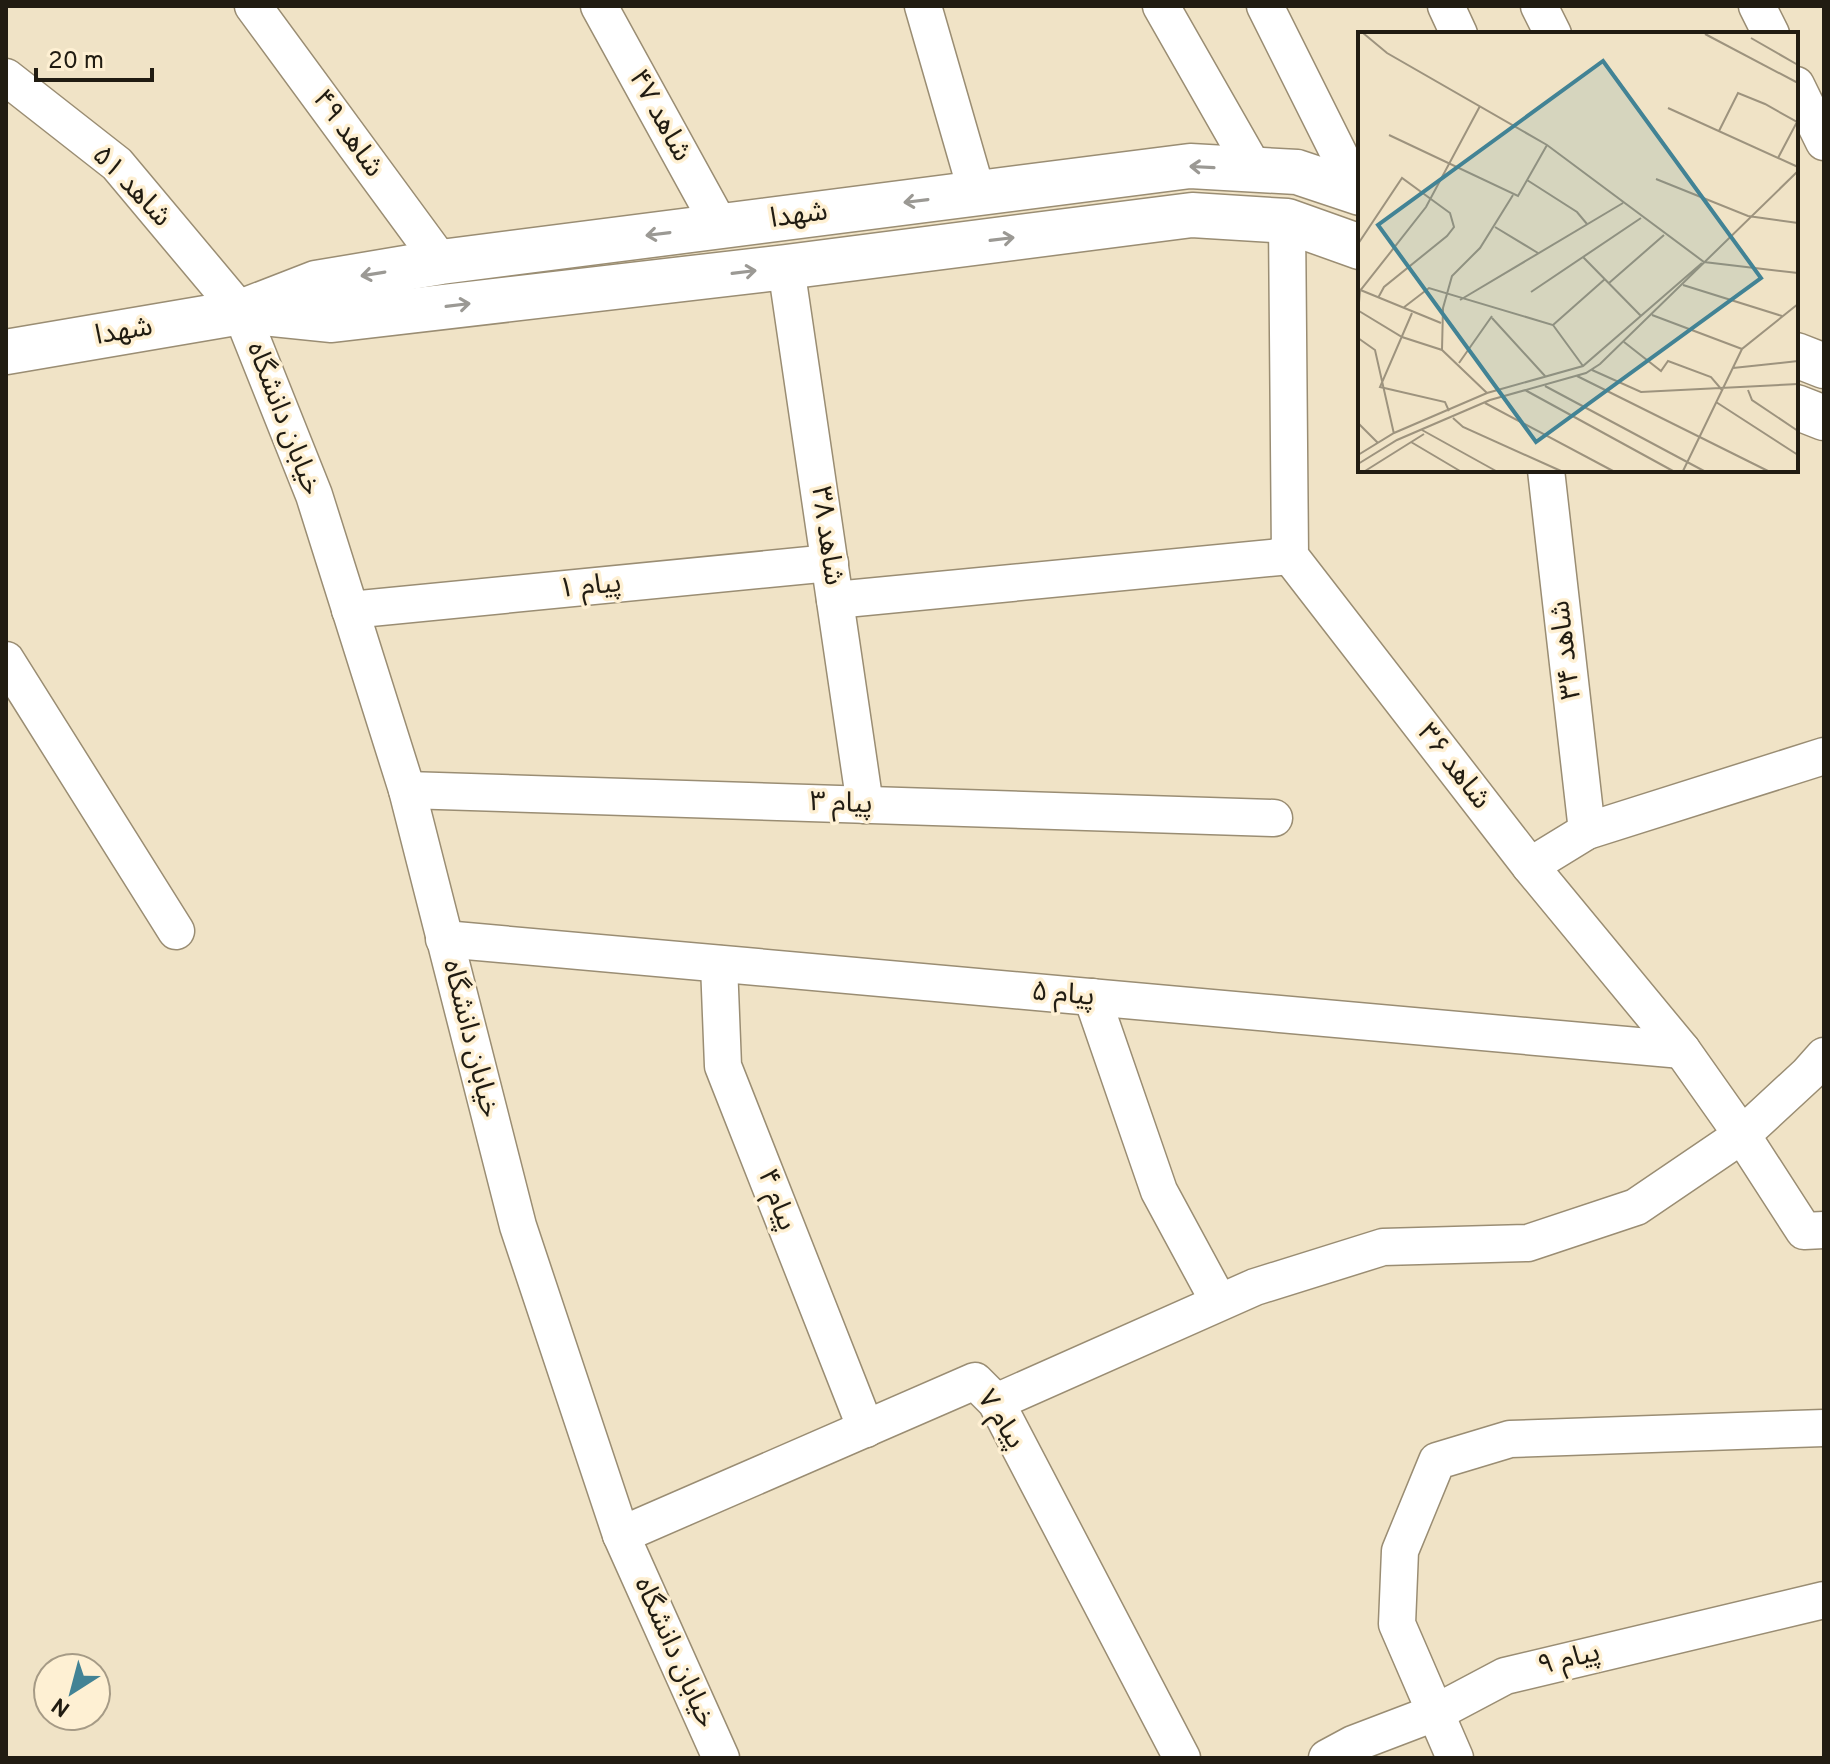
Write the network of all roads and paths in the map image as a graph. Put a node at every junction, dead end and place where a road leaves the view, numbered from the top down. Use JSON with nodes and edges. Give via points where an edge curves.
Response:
{"nodes":[{"id":1,"x":253,"y":6,"type":"edge"},
{"id":2,"x":599,"y":6,"type":"edge"},
{"id":3,"x":923,"y":6,"type":"edge"},
{"id":4,"x":1161,"y":6,"type":"edge"},
{"id":5,"x":1265,"y":6,"type":"edge"},
{"id":6,"x":1446,"y":6,"type":"edge"},
{"id":7,"x":1539,"y":6,"type":"edge"},
{"id":8,"x":1757,"y":6,"type":"edge"},
{"id":9,"x":1458,"y":32,"type":"edge"},
{"id":10,"x":1552,"y":32,"type":"edge"},
{"id":11,"x":1770,"y":32,"type":"edge"},
{"id":12,"x":6,"y":77,"type":"edge"},
{"id":13,"x":1798,"y":89,"type":"edge"},
{"id":14,"x":1824,"y":142,"type":"edge"},
{"id":15,"x":1254,"y":169,"type":"junction"},
{"id":16,"x":1358,"y":191,"type":"edge"},
{"id":17,"x":977,"y":193,"type":"junction"},
{"id":18,"x":1358,"y":193,"type":"edge"},
{"id":19,"x":1287,"y":221,"type":"junction"},
{"id":20,"x":720,"y":226,"type":"junction"},
{"id":21,"x":1358,"y":246,"type":"edge"},
{"id":22,"x":441,"y":262,"type":"junction"},
{"id":23,"x":786,"y":267,"type":"junction"},
{"id":24,"x":241,"y":312,"type":"junction"},
{"id":25,"x":6,"y":352,"type":"edge"},
{"id":26,"x":1798,"y":356,"type":"edge"},
{"id":27,"x":1824,"y":366,"type":"edge"},
{"id":28,"x":1798,"y":408,"type":"edge"},
{"id":29,"x":1824,"y":418,"type":"edge"},
{"id":30,"x":1546,"y":472,"type":"edge"},
{"id":31,"x":1290,"y":556,"type":"junction"},
{"id":32,"x":830,"y":563,"type":"junction"},
{"id":33,"x":835,"y":600,"type":"junction"},
{"id":34,"x":350,"y":610,"type":"junction"},
{"id":35,"x":6,"y":660,"type":"edge"},
{"id":36,"x":1824,"y":756,"type":"edge"},
{"id":37,"x":407,"y":790,"type":"junction"},
{"id":38,"x":865,"y":805,"type":"junction"},
{"id":39,"x":1274,"y":818,"type":"dead end"},
{"id":40,"x":1587,"y":831,"type":"junction"},
{"id":41,"x":1530,"y":866,"type":"junction"},
{"id":42,"x":176,"y":931,"type":"dead end"},
{"id":43,"x":444,"y":939,"type":"junction"},
{"id":44,"x":719,"y":964,"type":"junction"},
{"id":45,"x":1092,"y":997,"type":"junction"},
{"id":46,"x":1682,"y":1050,"type":"junction"},
{"id":47,"x":1824,"y":1056,"type":"edge"},
{"id":48,"x":1742,"y":1135,"type":"junction"},
{"id":49,"x":1824,"y":1230,"type":"edge"},
{"id":50,"x":1219,"y":1302,"type":"junction"},
{"id":51,"x":996,"y":1402,"type":"junction"},
{"id":52,"x":1824,"y":1428,"type":"edge"},
{"id":53,"x":866,"y":1429,"type":"junction"},
{"id":54,"x":621,"y":1535,"type":"junction"},
{"id":55,"x":1824,"y":1600,"type":"edge"},
{"id":56,"x":1437,"y":1712,"type":"junction"},
{"id":57,"x":721,"y":1758,"type":"edge"},
{"id":58,"x":1182,"y":1758,"type":"edge"},
{"id":59,"x":1327,"y":1758,"type":"edge"},
{"id":60,"x":1455,"y":1758,"type":"edge"}],
"edges":[{"from":1,"to":22,"type":"street","name":"شاهد ۴۹"},
{"from":2,"to":20,"type":"street","name":"شاهد ۴۷"},
{"from":3,"to":17,"type":"street"},
{"from":4,"to":15,"type":"street"},
{"from":5,"to":16,"type":"street"},
{"from":6,"to":9,"type":"street"},
{"from":7,"to":10,"type":"street"},
{"from":8,"to":11,"type":"street"},
{"from":12,"to":24,"type":"street","name":"شاهد ۵۱","via":[[117,164]]},
{"from":13,"to":14,"type":"street"},
{"from":15,"to":17,"type":"street","name":"شهدا","one_way":true,"via":[[1190,166]]},
{"from":15,"to":18,"type":"street","name":"شهدا","via":[[1297,172]]},
{"from":17,"to":20,"type":"street","name":"شهدا","one_way":true},
{"from":19,"to":21,"type":"street","name":"شهدا"},
{"from":23,"to":19,"type":"street","name":"شهدا","one_way":true,"via":[[1192,215]]},
{"from":19,"to":31,"type":"street"},
{"from":20,"to":22,"type":"street","name":"شهدا","one_way":true},
{"from":22,"to":24,"type":"street","name":"شهدا","one_way":true,"via":[[316,283]]},
{"from":24,"to":23,"type":"street","name":"شهدا","one_way":true,"via":[[332,320]]},
{"from":23,"to":32,"type":"street","name":"شاهد ۳۸"},
{"from":24,"to":25,"type":"street","name":"شهدا"},
{"from":24,"to":34,"type":"street","name":"خیابان دانشگاه","via":[[314,495]]},
{"from":26,"to":27,"type":"street"},
{"from":28,"to":29,"type":"street"},
{"from":30,"to":40,"type":"street","name":"شاهد ۳۴"},
{"from":31,"to":33,"type":"street"},
{"from":31,"to":41,"type":"street","name":"شاهد ۳۶"},
{"from":32,"to":33,"type":"street","name":"شاهد ۳۸"},
{"from":32,"to":34,"type":"street","name":"پیام ۱"},
{"from":33,"to":38,"type":"street","name":"شاهد ۳۸"},
{"from":34,"to":37,"type":"street","name":"خیابان دانشگاه"},
{"from":35,"to":42,"type":"street"},
{"from":36,"to":40,"type":"street"},
{"from":37,"to":38,"type":"street","name":"پیام ۳"},
{"from":37,"to":43,"type":"street","name":"خیابان دانشگاه"},
{"from":38,"to":39,"type":"street","name":"پیام ۳"},
{"from":40,"to":41,"type":"street"},
{"from":41,"to":46,"type":"street","name":"شاهد ۳۶"},
{"from":43,"to":44,"type":"street","name":"پیام ۵"},
{"from":43,"to":54,"type":"street","name":"خیابان دانشگاه","via":[[518,1226]]},
{"from":44,"to":45,"type":"street","name":"پیام ۵"},
{"from":44,"to":53,"type":"street","name":"پیام ۴","via":[[723,1066]]},
{"from":45,"to":46,"type":"street","name":"پیام ۵"},
{"from":45,"to":50,"type":"street","via":[[1159,1191]]},
{"from":46,"to":48,"type":"street","name":"شاهد ۳۶"},
{"from":47,"to":48,"type":"street"},
{"from":48,"to":49,"type":"street","name":"شاهد ۳۶","via":[[1804,1231]]},
{"from":48,"to":50,"type":"street","via":[[1636,1207],[1528,1243],[1383,1247]]},
{"from":50,"to":51,"type":"street"},
{"from":51,"to":53,"type":"street","name":"پیام ۷","via":[[975,1381]]},
{"from":51,"to":58,"type":"street","name":"پیام ۷"},
{"from":52,"to":56,"type":"street","via":[[1510,1439],[1437,1461],[1400,1551],[1397,1624]]},
{"from":53,"to":54,"type":"street","name":"پیام ۷"},
{"from":54,"to":57,"type":"street","name":"خیابان دانشگاه"},
{"from":55,"to":56,"type":"street","name":"پیام ۹","via":[[1505,1676]]},
{"from":56,"to":59,"type":"street","name":"پیام ۹"},
{"from":56,"to":60,"type":"street"}]}
